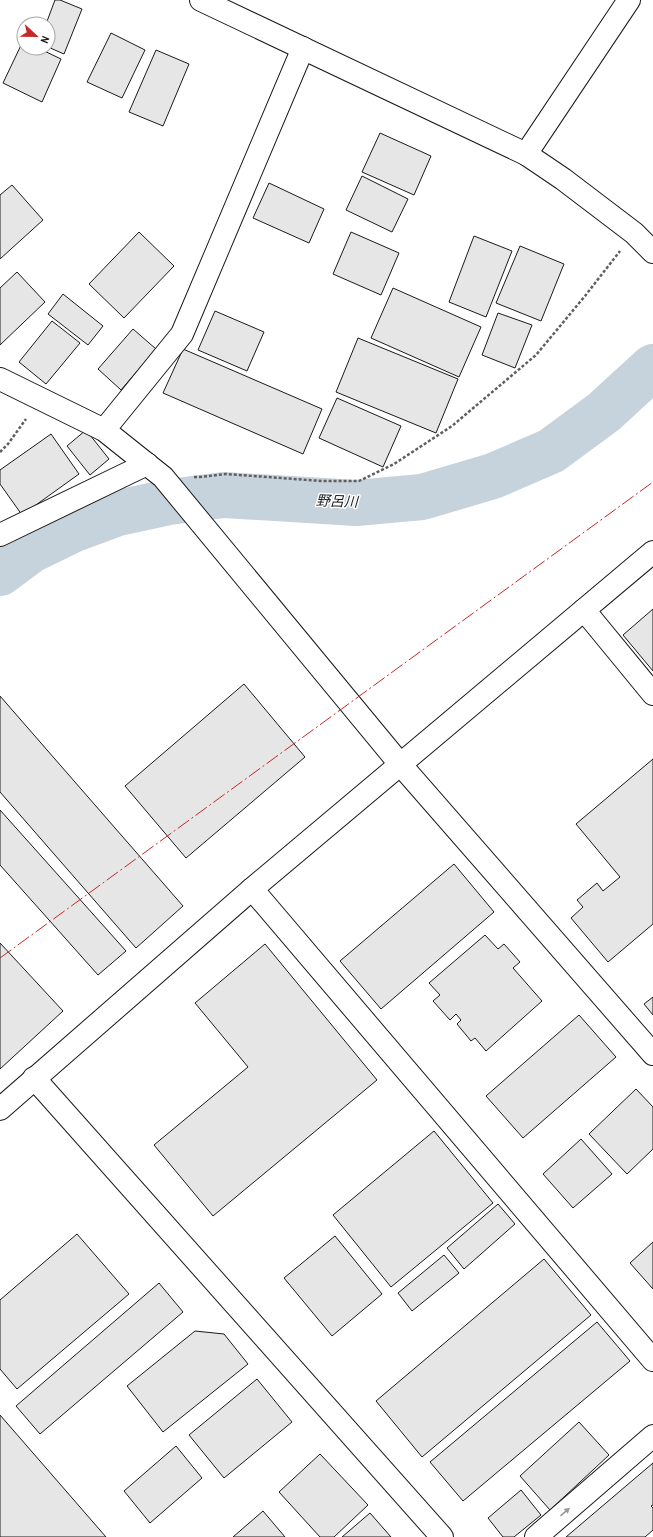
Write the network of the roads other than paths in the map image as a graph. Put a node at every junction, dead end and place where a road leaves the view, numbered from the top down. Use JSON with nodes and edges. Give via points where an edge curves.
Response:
{"nodes":[{"id":1,"x":201,"y":0,"type":"edge"},
{"id":2,"x":629,"y":0,"type":"edge"},
{"id":3,"x":303,"y":48,"type":"junction"},
{"id":4,"x":526,"y":154,"type":"junction"},
{"id":5,"x":644,"y":243,"type":"edge"},
{"id":6,"x":0,"y":379,"type":"edge"},
{"id":7,"x":104,"y":430,"type":"junction"},
{"id":8,"x":155,"y":470,"type":"junction"},
{"id":9,"x":0,"y":535,"type":"edge"},
{"id":10,"x":653,"y":552,"type":"edge"},
{"id":11,"x":584,"y":610,"type":"junction"},
{"id":12,"x":653,"y":694,"type":"edge"},
{"id":13,"x":400,"y":764,"type":"junction"},
{"id":14,"x":252,"y":888,"type":"junction"},
{"id":15,"x":653,"y":1054,"type":"edge"},
{"id":16,"x":34,"y":1078,"type":"junction"},
{"id":17,"x":0,"y":1109,"type":"edge"},
{"id":18,"x":653,"y":1360,"type":"edge"},
{"id":19,"x":653,"y":1436,"type":"edge"},
{"id":20,"x":442,"y":1537,"type":"edge"},
{"id":21,"x":536,"y":1537,"type":"edge"}],
"edges":[{"from":1,"to":3,"type":"street"},
{"from":2,"to":4,"type":"street"},
{"from":3,"to":4,"type":"street"},
{"from":3,"to":7,"type":"street","via":[[182,334]]},
{"from":4,"to":5,"type":"street","via":[[563,179]]},
{"from":6,"to":7,"type":"street"},
{"from":7,"to":8,"type":"street"},
{"from":8,"to":9,"type":"street"},
{"from":8,"to":13,"type":"street","via":[[268,602]]},
{"from":10,"to":11,"type":"street"},
{"from":11,"to":12,"type":"street"},
{"from":11,"to":13,"type":"street"},
{"from":13,"to":14,"type":"street"},
{"from":13,"to":15,"type":"street"},
{"from":14,"to":16,"type":"street"},
{"from":14,"to":18,"type":"street"},
{"from":16,"to":17,"type":"street"},
{"from":16,"to":20,"type":"street"},
{"from":21,"to":19,"type":"street","one_way":true}]}
